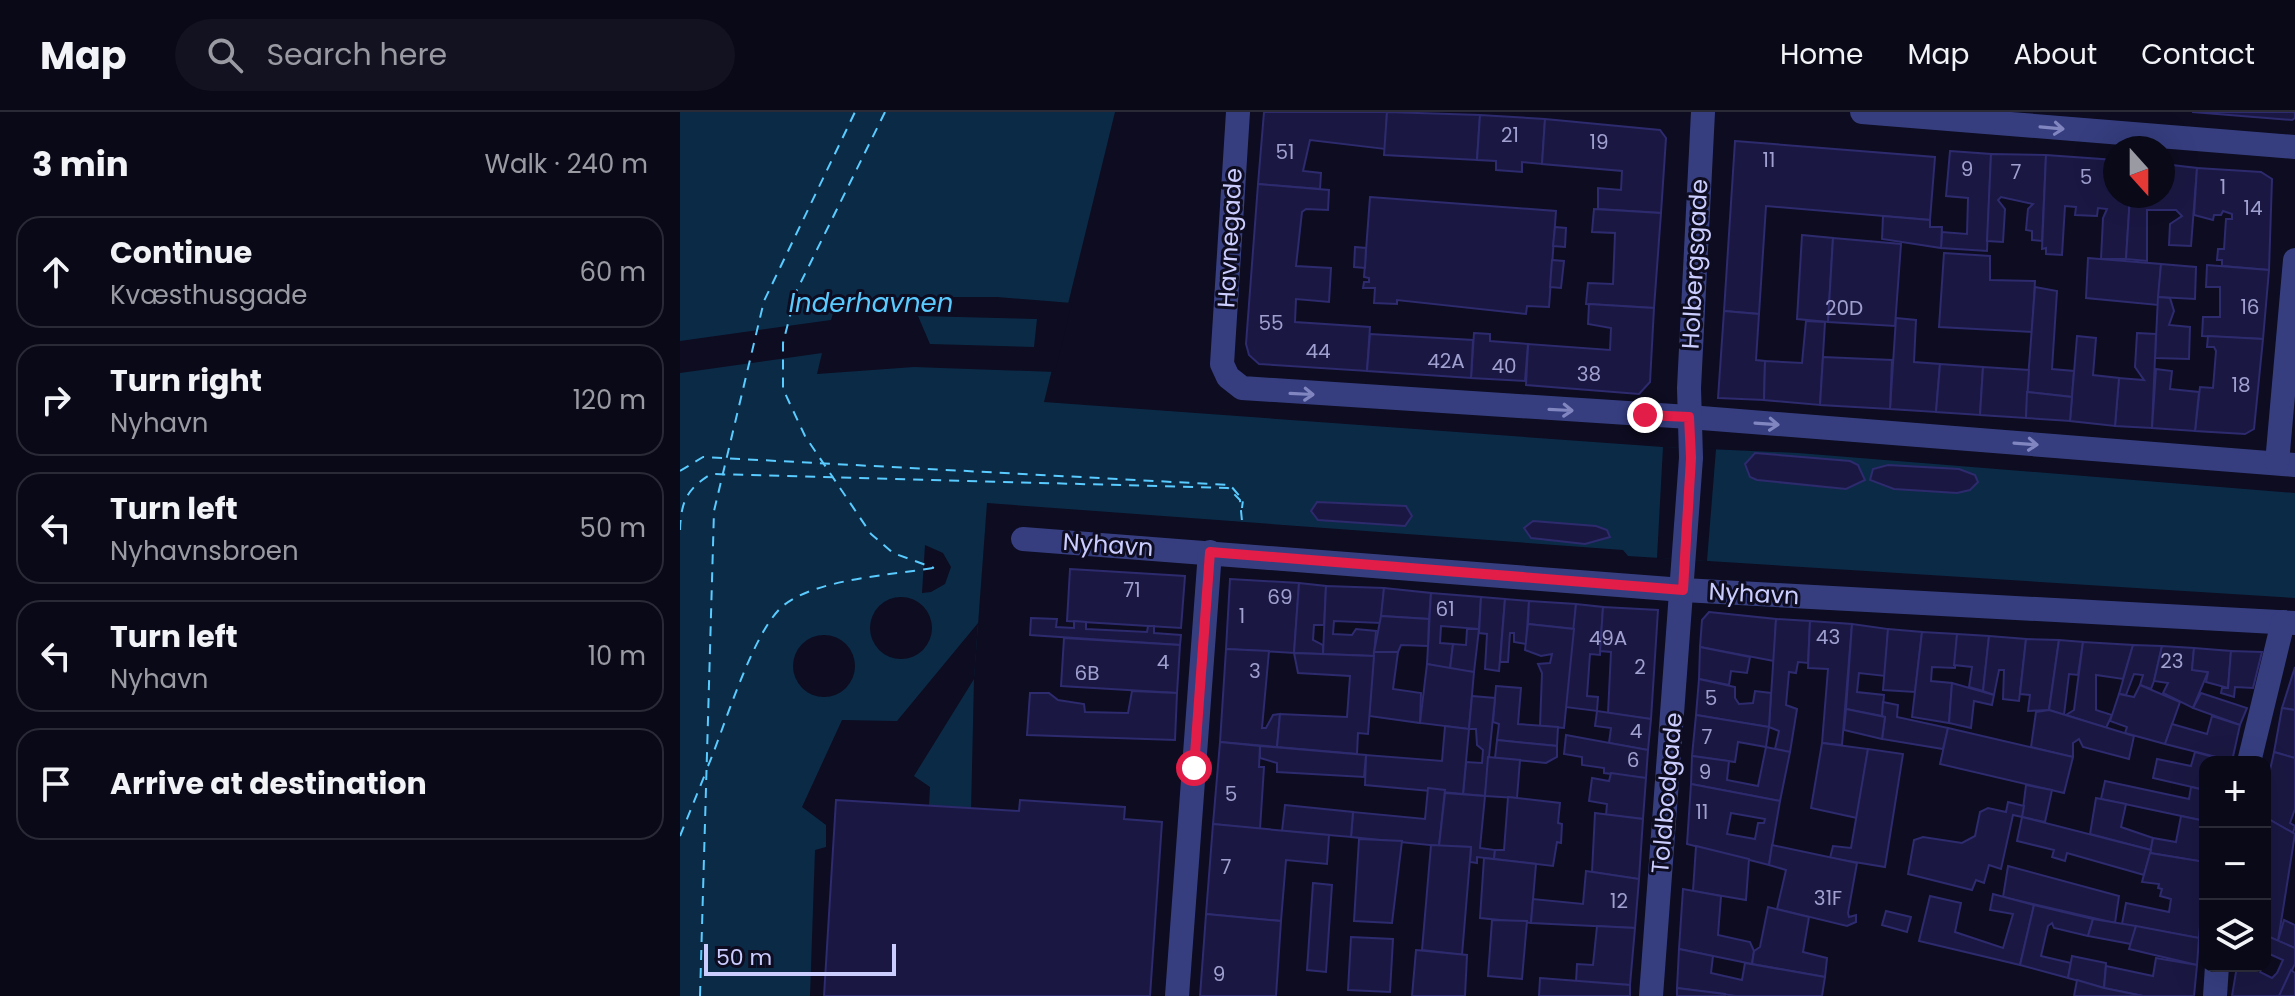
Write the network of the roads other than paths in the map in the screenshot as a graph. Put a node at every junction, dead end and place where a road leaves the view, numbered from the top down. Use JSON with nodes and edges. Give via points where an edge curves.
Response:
{"nodes":[{"id":1,"x":1238,"y":112,"type":"edge"},
{"id":2,"x":1703,"y":112,"type":"edge"},
{"id":3,"x":1862,"y":112,"type":"edge"},
{"id":4,"x":2295,"y":147,"type":"edge"},
{"id":5,"x":2295,"y":260,"type":"edge"},
{"id":6,"x":1689,"y":417,"type":"junction"},
{"id":7,"x":1692,"y":448,"type":"joint"},
{"id":8,"x":2286,"y":464,"type":"edge"},
{"id":9,"x":1023,"y":539,"type":"dead end"},
{"id":10,"x":1210,"y":552,"type":"junction"},
{"id":11,"x":1683,"y":590,"type":"junction"},
{"id":12,"x":2289,"y":622,"type":"edge"},
{"id":13,"x":2251,"y":756,"type":"edge"},
{"id":14,"x":2217,"y":972,"type":"edge"},
{"id":15,"x":1177,"y":996,"type":"edge"},
{"id":16,"x":1651,"y":996,"type":"edge"},
{"id":17,"x":2215,"y":996,"type":"edge"}],
"edges":[{"from":1,"to":6,"type":"street","name":"Havnegade","one_way":true,"via":[[1222,364],[1242,388]]},
{"from":2,"to":6,"type":"street","name":"Holbergsgade"},
{"from":3,"to":4,"type":"street","one_way":true},
{"from":5,"to":8,"type":"street"},
{"from":6,"to":7,"type":"street","name":"Holbergsgade"},
{"from":6,"to":8,"type":"street","one_way":true},
{"from":7,"to":11,"type":"street","name":"Toldbodgade"},
{"from":9,"to":10,"type":"street","name":"Nyhavn"},
{"from":10,"to":11,"type":"street","name":"Nyhavn"},
{"from":10,"to":15,"type":"street"},
{"from":11,"to":12,"type":"street","name":"Nyhavn"},
{"from":11,"to":16,"type":"street","name":"Toldbodgade"},
{"from":12,"to":13,"type":"street"},
{"from":14,"to":17,"type":"street"}]}
